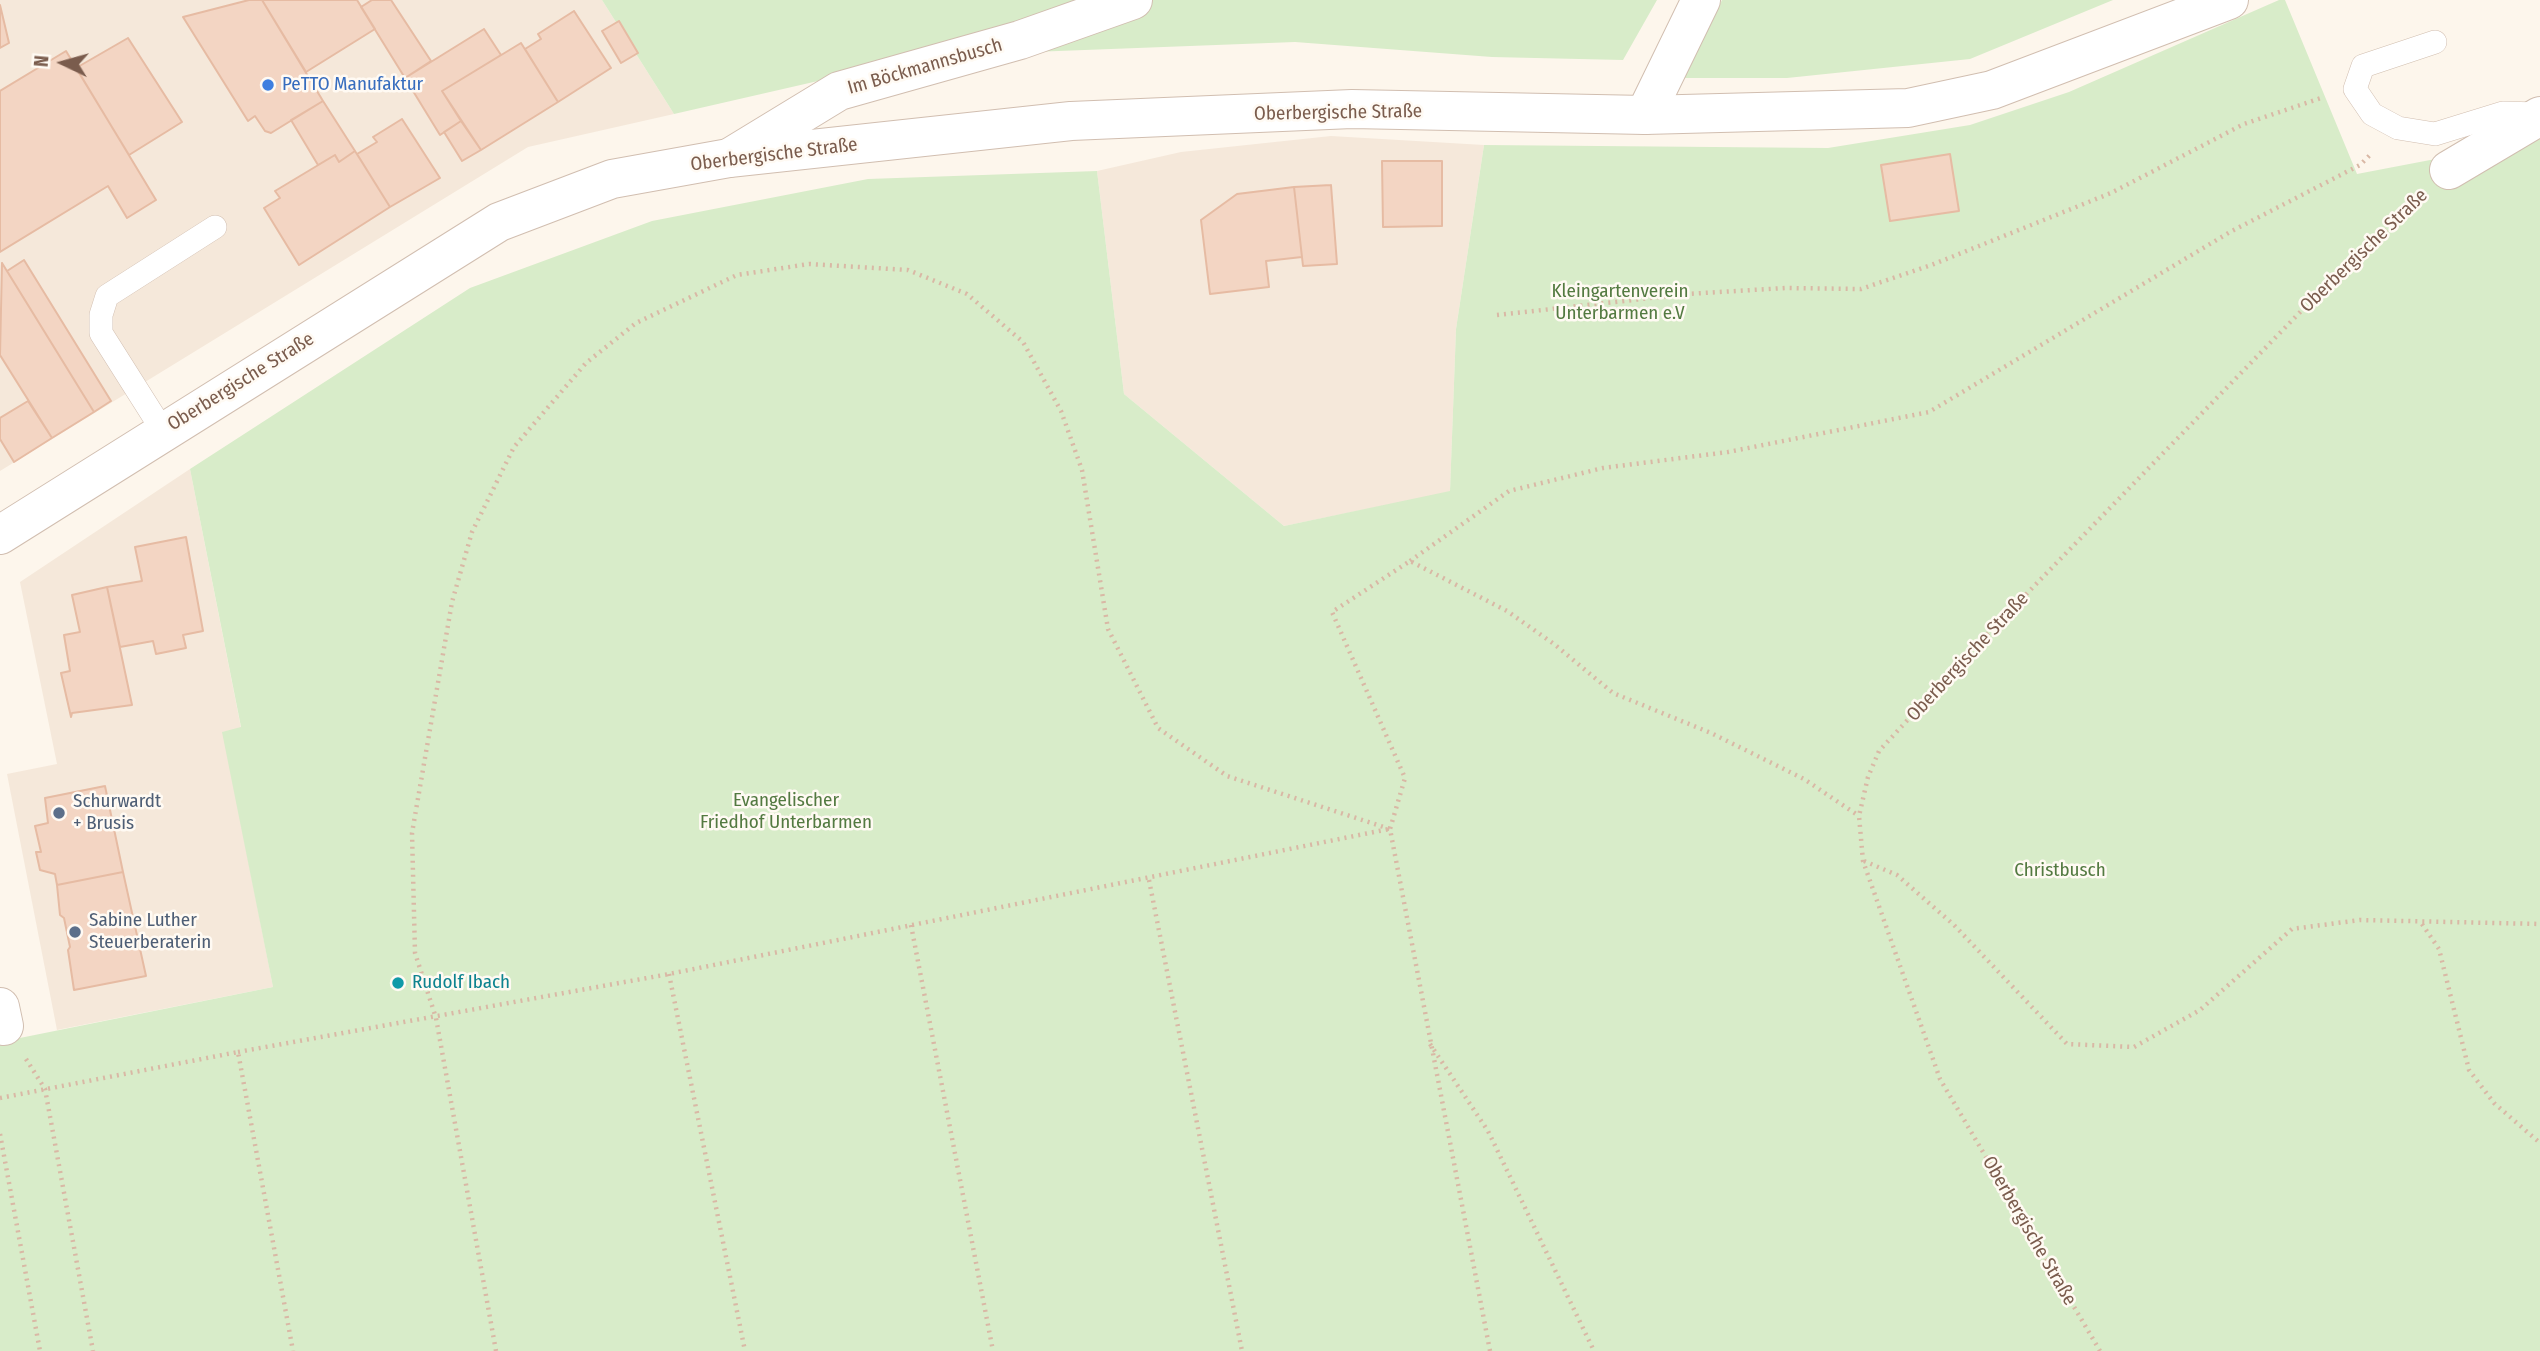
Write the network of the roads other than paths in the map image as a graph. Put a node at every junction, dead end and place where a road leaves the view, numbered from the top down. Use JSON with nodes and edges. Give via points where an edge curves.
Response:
{"nodes":[{"id":1,"x":1133,"y":0,"type":"edge"},
{"id":2,"x":1701,"y":0,"type":"edge"},
{"id":3,"x":2228,"y":0,"type":"edge"},
{"id":4,"x":2435,"y":42,"type":"dead end"},
{"id":5,"x":1645,"y":115,"type":"junction"},
{"id":6,"x":2540,"y":115,"type":"edge"},
{"id":7,"x":729,"y":158,"type":"junction"},
{"id":8,"x":2449,"y":170,"type":"road end"},
{"id":9,"x":215,"y":226,"type":"dead end"},
{"id":10,"x":163,"y":430,"type":"junction"},
{"id":11,"x":0,"y":535,"type":"edge"}],
"edges":[{"from":1,"to":7,"type":"street","name":"Im Böckmannsbusch","via":[[1020,40],[839,92]]},
{"from":2,"to":5,"type":"street"},
{"from":3,"to":5,"type":"street","name":"Oberbergische Straße","via":[[1992,90],[1908,108]]},
{"from":4,"to":6,"type":"lane","via":[[2363,66],[2355,89],[2372,114],[2398,128],[2435,134],[2503,113]]},
{"from":5,"to":7,"type":"street","name":"Oberbergische Straße","via":[[1352,109],[1071,121]]},
{"from":6,"to":8,"type":"street"},
{"from":7,"to":10,"type":"street","name":"Oberbergische Straße","via":[[612,179],[499,222]]},
{"from":9,"to":10,"type":"lane","via":[[107,296],[101,315],[101,333]]},
{"from":10,"to":11,"type":"street","name":"Oberbergische Straße"}]}
